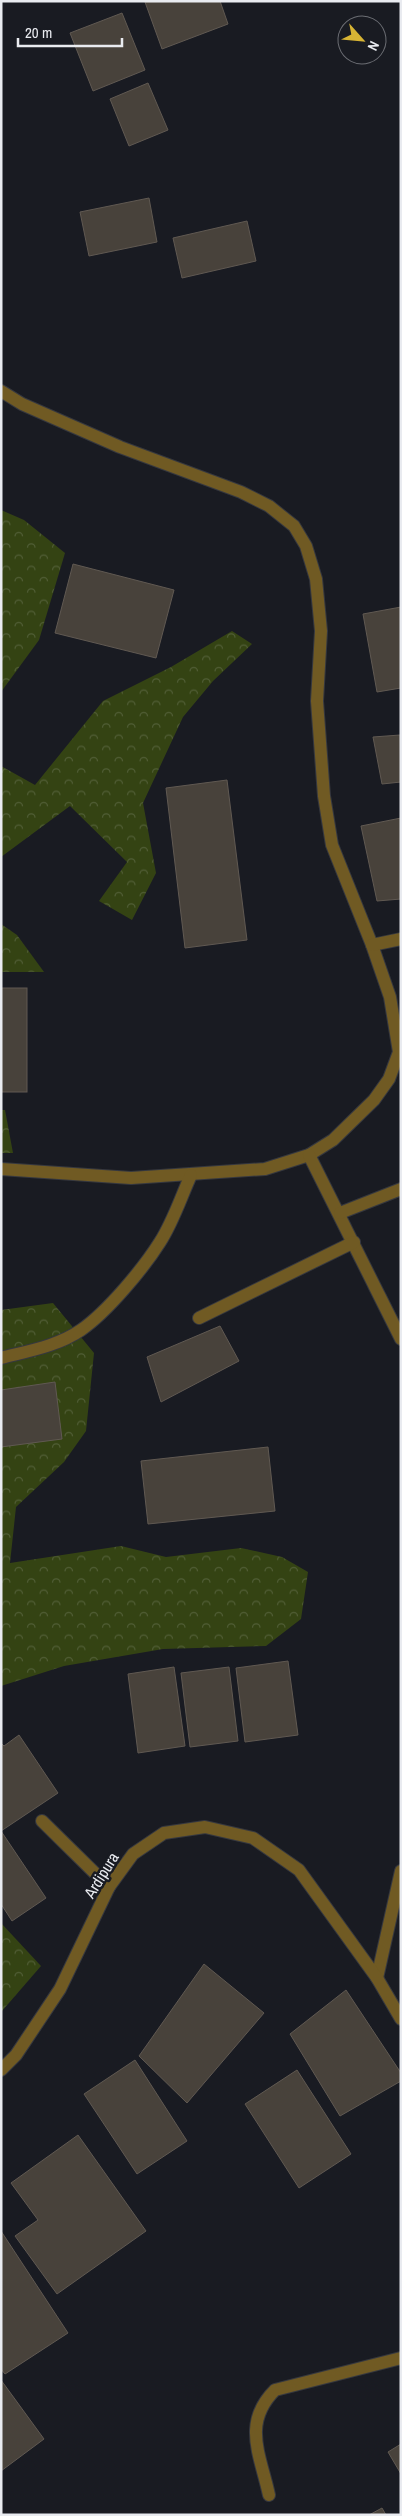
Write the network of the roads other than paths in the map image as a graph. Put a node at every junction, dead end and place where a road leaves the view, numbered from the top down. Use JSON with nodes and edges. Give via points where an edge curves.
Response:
{"nodes":[{"id":1,"x":1,"y":391,"type":"edge"},
{"id":2,"x":401,"y":939,"type":"edge"},
{"id":3,"x":372,"y":945,"type":"junction"},
{"id":4,"x":395,"y":1078,"type":"edge"},
{"id":5,"x":309,"y":1155,"type":"junction"},
{"id":6,"x":1,"y":1169,"type":"edge"},
{"id":7,"x":191,"y":1175,"type":"junction"},
{"id":8,"x":401,"y":1189,"type":"edge"},
{"id":9,"x":340,"y":1214,"type":"junction"},
{"id":10,"x":354,"y":1242,"type":"junction"},
{"id":11,"x":199,"y":1318,"type":"dead end"},
{"id":12,"x":401,"y":1339,"type":"edge"},
{"id":13,"x":1,"y":1358,"type":"edge"},
{"id":14,"x":42,"y":1821,"type":"dead end"},
{"id":15,"x":401,"y":1871,"type":"edge"},
{"id":16,"x":108,"y":1887,"type":"junction"},
{"id":17,"x":377,"y":1978,"type":"junction"},
{"id":18,"x":401,"y":2019,"type":"edge"},
{"id":19,"x":1,"y":2070,"type":"edge"},
{"id":20,"x":401,"y":2358,"type":"edge"},
{"id":21,"x":269,"y":2495,"type":"dead end"}],
"edges":[{"from":1,"to":3,"type":"street","via":[[22,404],[112,444],[241,492],[269,506],[294,526],[306,546],[316,579],[321,631],[317,701],[324,796],[332,845]]},
{"from":2,"to":3,"type":"street"},
{"from":3,"to":4,"type":"street","via":[[390,997],[399,1052]]},
{"from":4,"to":5,"type":"street","via":[[333,1140]]},
{"from":5,"to":7,"type":"street","via":[[265,1169]]},
{"from":5,"to":9,"type":"street"},
{"from":6,"to":7,"type":"street","via":[[131,1178]]},
{"from":7,"to":13,"type":"street","via":[[161,1241],[102,1311],[80,1330],[52,1345]]},
{"from":8,"to":9,"type":"street"},
{"from":9,"to":10,"type":"street"},
{"from":10,"to":11,"type":"street"},
{"from":10,"to":12,"type":"street"},
{"from":14,"to":16,"type":"street"},
{"from":15,"to":17,"type":"street"},
{"from":16,"to":17,"type":"street","name":"Ardipura","via":[[133,1854],[164,1833],[205,1826],[253,1838],[299,1870]]},
{"from":16,"to":19,"type":"street","name":"Ardipura","via":[[60,1989],[16,2055]]},
{"from":17,"to":18,"type":"street","name":"Ardipura"},
{"from":20,"to":21,"type":"street","via":[[275,2390],[270,2395],[258,2413],[255,2431]]}]}
